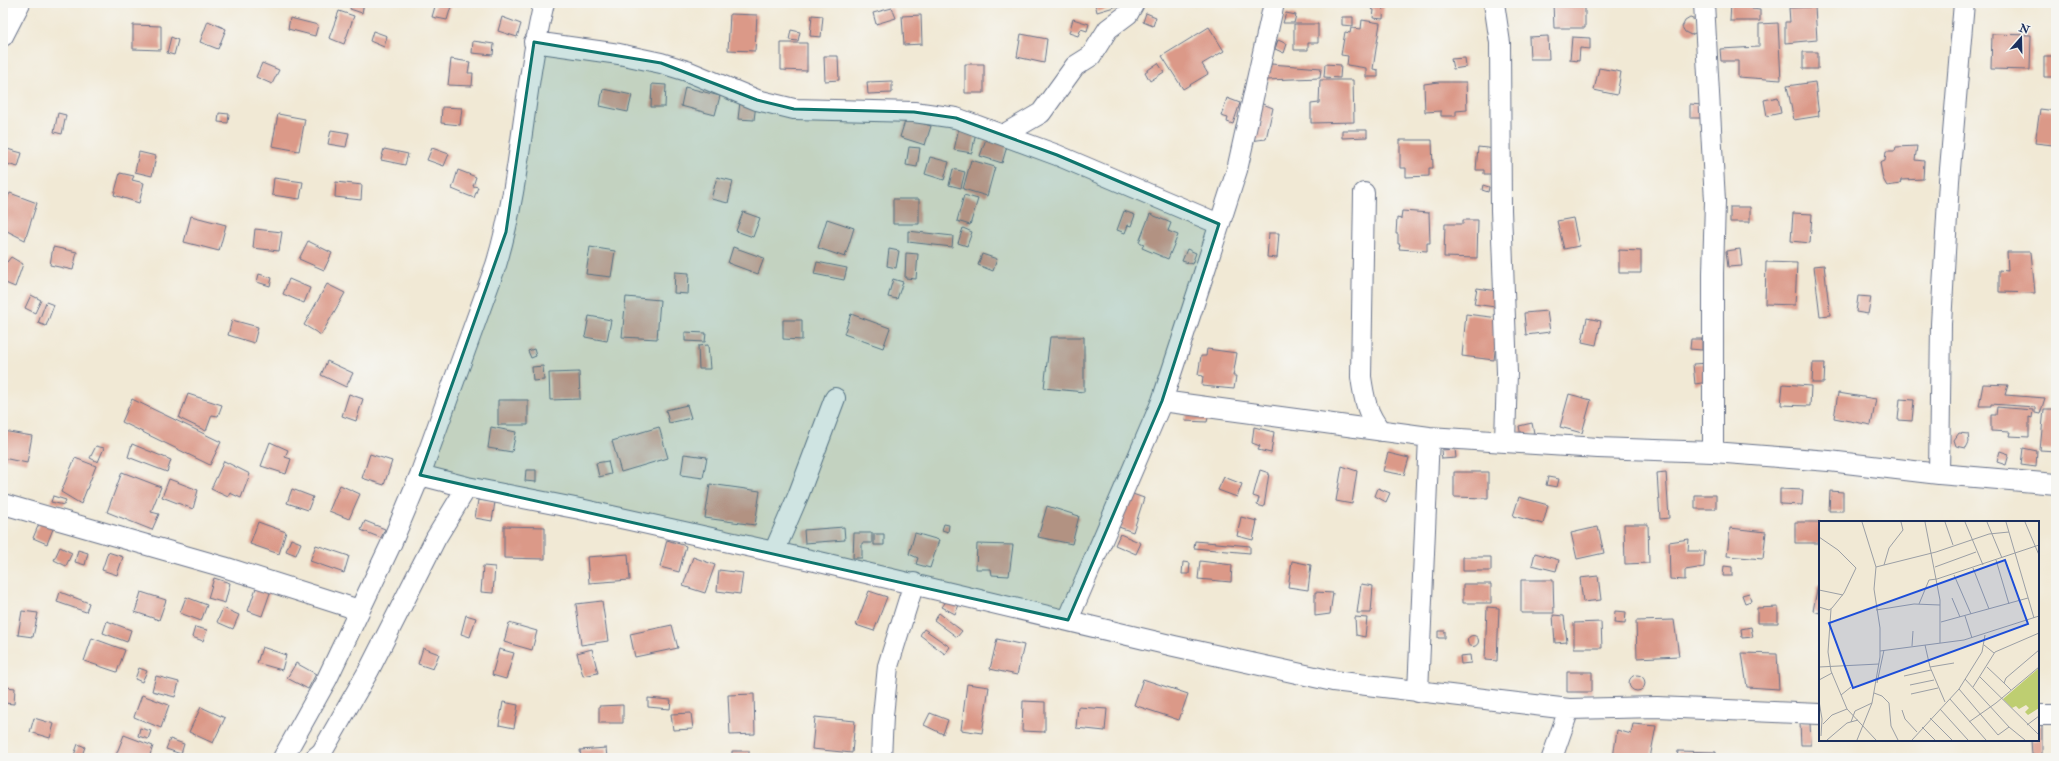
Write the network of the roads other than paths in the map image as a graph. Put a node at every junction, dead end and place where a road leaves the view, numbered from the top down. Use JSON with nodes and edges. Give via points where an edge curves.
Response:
{"nodes":[{"id":1,"x":20,"y":3,"type":"edge"},
{"id":2,"x":544,"y":3,"type":"edge"},
{"id":3,"x":1134,"y":3,"type":"edge"},
{"id":4,"x":1274,"y":3,"type":"edge"},
{"id":5,"x":1494,"y":3,"type":"edge"},
{"id":6,"x":1704,"y":3,"type":"edge"},
{"id":7,"x":1964,"y":3,"type":"edge"},
{"id":8,"x":3,"y":36,"type":"edge"},
{"id":9,"x":534,"y":42,"type":"junction"},
{"id":10,"x":1003,"y":134,"type":"junction"},
{"id":11,"x":1364,"y":193,"type":"dead end"},
{"id":12,"x":1219,"y":224,"type":"junction"},
{"id":13,"x":835,"y":398,"type":"dead end"},
{"id":14,"x":1162,"y":401,"type":"junction"},
{"id":15,"x":1381,"y":431,"type":"junction"},
{"id":16,"x":1429,"y":437,"type":"junction"},
{"id":17,"x":1505,"y":441,"type":"junction"},
{"id":18,"x":1714,"y":452,"type":"junction"},
{"id":19,"x":1940,"y":474,"type":"junction"},
{"id":20,"x":420,"y":475,"type":"junction"},
{"id":21,"x":2056,"y":484,"type":"edge"},
{"id":22,"x":467,"y":487,"type":"junction"},
{"id":23,"x":3,"y":504,"type":"edge"},
{"id":24,"x":774,"y":552,"type":"junction"},
{"id":25,"x":914,"y":583,"type":"junction"},
{"id":26,"x":359,"y":610,"type":"junction"},
{"id":27,"x":1068,"y":620,"type":"junction"},
{"id":28,"x":1418,"y":692,"type":"junction"},
{"id":29,"x":1569,"y":709,"type":"junction"},
{"id":30,"x":1819,"y":714,"type":"edge"},
{"id":31,"x":2039,"y":715,"type":"edge"},
{"id":32,"x":2056,"y":715,"type":"edge"},
{"id":33,"x":283,"y":758,"type":"edge"},
{"id":34,"x":315,"y":758,"type":"edge"},
{"id":35,"x":881,"y":758,"type":"edge"},
{"id":36,"x":1552,"y":758,"type":"edge"}],
"edges":[{"from":1,"to":8,"type":"street"},
{"from":2,"to":9,"type":"street"},
{"from":3,"to":10,"type":"street","via":[[1128,14],[1108,29],[1091,56],[1075,66],[1041,112]]},
{"from":4,"to":12,"type":"street","via":[[1237,170]]},
{"from":5,"to":17,"type":"street","via":[[1500,43],[1501,210],[1507,373]]},
{"from":6,"to":18,"type":"street","via":[[1715,201]]},
{"from":7,"to":19,"type":"street","via":[[1949,180],[1941,324]]},
{"from":9,"to":10,"type":"street","via":[[619,54],[661,63],[757,100],[794,109],[914,112],[956,118]]},
{"from":9,"to":20,"type":"street","via":[[506,232]]},
{"from":10,"to":12,"type":"street"},
{"from":11,"to":15,"type":"street","via":[[1361,377],[1365,403],[1372,421]]},
{"from":12,"to":14,"type":"street"},
{"from":13,"to":24,"type":"street"},
{"from":14,"to":15,"type":"street"},
{"from":14,"to":27,"type":"street"},
{"from":15,"to":16,"type":"street"},
{"from":16,"to":17,"type":"street"},
{"from":16,"to":28,"type":"street"},
{"from":17,"to":18,"type":"street","via":[[1598,448]]},
{"from":18,"to":19,"type":"street","via":[[1829,461]]},
{"from":19,"to":21,"type":"street"},
{"from":20,"to":22,"type":"street"},
{"from":20,"to":26,"type":"street","via":[[392,542]]},
{"from":22,"to":24,"type":"street","via":[[580,508]]},
{"from":22,"to":34,"type":"street","via":[[421,567],[369,670],[322,752]]},
{"from":23,"to":26,"type":"street","via":[[231,569]]},
{"from":24,"to":25,"type":"street"},
{"from":25,"to":27,"type":"street"},
{"from":25,"to":35,"type":"street","via":[[888,666]]},
{"from":26,"to":33,"type":"street","via":[[327,679]]},
{"from":27,"to":28,"type":"street","via":[[1333,681]]},
{"from":28,"to":29,"type":"street"},
{"from":29,"to":30,"type":"street","via":[[1657,707]]},
{"from":29,"to":36,"type":"street"},
{"from":31,"to":32,"type":"street"}]}
